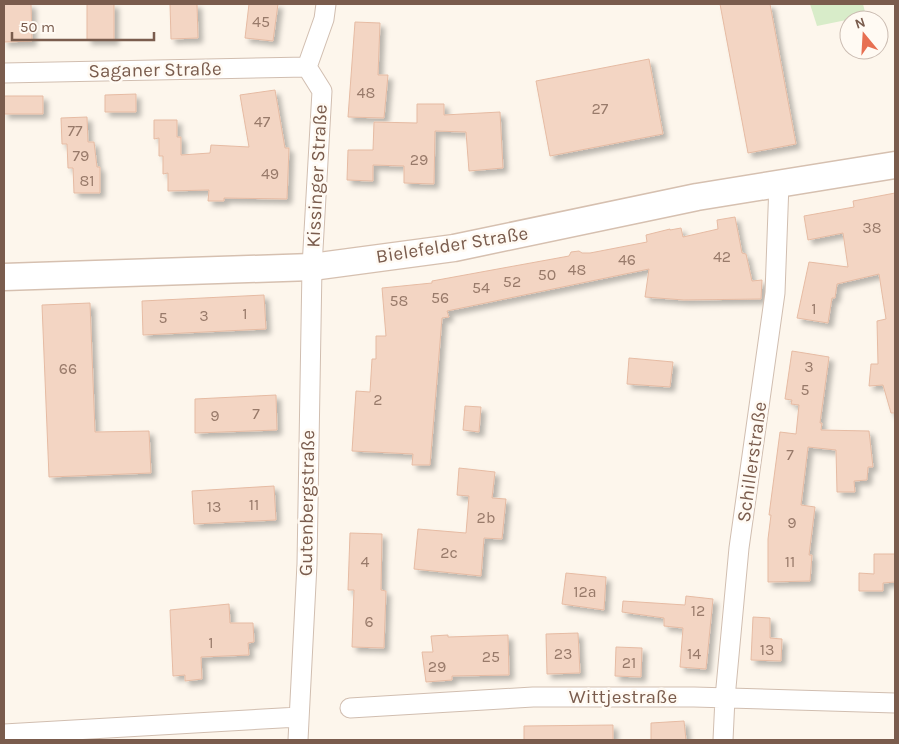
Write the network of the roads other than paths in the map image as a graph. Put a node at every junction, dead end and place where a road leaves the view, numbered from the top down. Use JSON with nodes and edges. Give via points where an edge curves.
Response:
{"nodes":[{"id":1,"x":326,"y":4,"type":"edge"},
{"id":2,"x":307,"y":67,"type":"junction"},
{"id":3,"x":4,"y":72,"type":"edge"},
{"id":4,"x":895,"y":165,"type":"edge"},
{"id":5,"x":779,"y":183,"type":"junction"},
{"id":6,"x":312,"y":267,"type":"junction"},
{"id":7,"x":4,"y":278,"type":"edge"},
{"id":8,"x":725,"y":698,"type":"junction"},
{"id":9,"x":895,"y":703,"type":"edge"},
{"id":10,"x":350,"y":708,"type":"dead end"},
{"id":11,"x":299,"y":717,"type":"junction"},
{"id":12,"x":4,"y":734,"type":"edge"},
{"id":13,"x":298,"y":740,"type":"edge"},
{"id":14,"x":723,"y":740,"type":"edge"}],
"edges":[{"from":1,"to":2,"type":"street"},
{"from":2,"to":3,"type":"street","name":"Saganer Straße"},
{"from":2,"to":6,"type":"street","name":"Kissinger Straße","via":[[322,91]]},
{"from":4,"to":5,"type":"main road","name":"Bielefelder Straße"},
{"from":5,"to":6,"type":"main road","name":"Bielefelder Straße","via":[[454,248]]},
{"from":5,"to":8,"type":"street","name":"Schillerstraße","via":[[776,293],[739,548]]},
{"from":6,"to":7,"type":"main road","name":"Bielefelder Straße"},
{"from":6,"to":11,"type":"street","name":"Gutenbergstraße","via":[[307,564]]},
{"from":8,"to":9,"type":"street","name":"Wittjestraße"},
{"from":8,"to":10,"type":"street","name":"Wittjestraße","via":[[533,697]]},
{"from":8,"to":14,"type":"street","name":"Schillerstraße"},
{"from":11,"to":12,"type":"street"},
{"from":11,"to":13,"type":"street","name":"Gutenbergstraße"}]}
